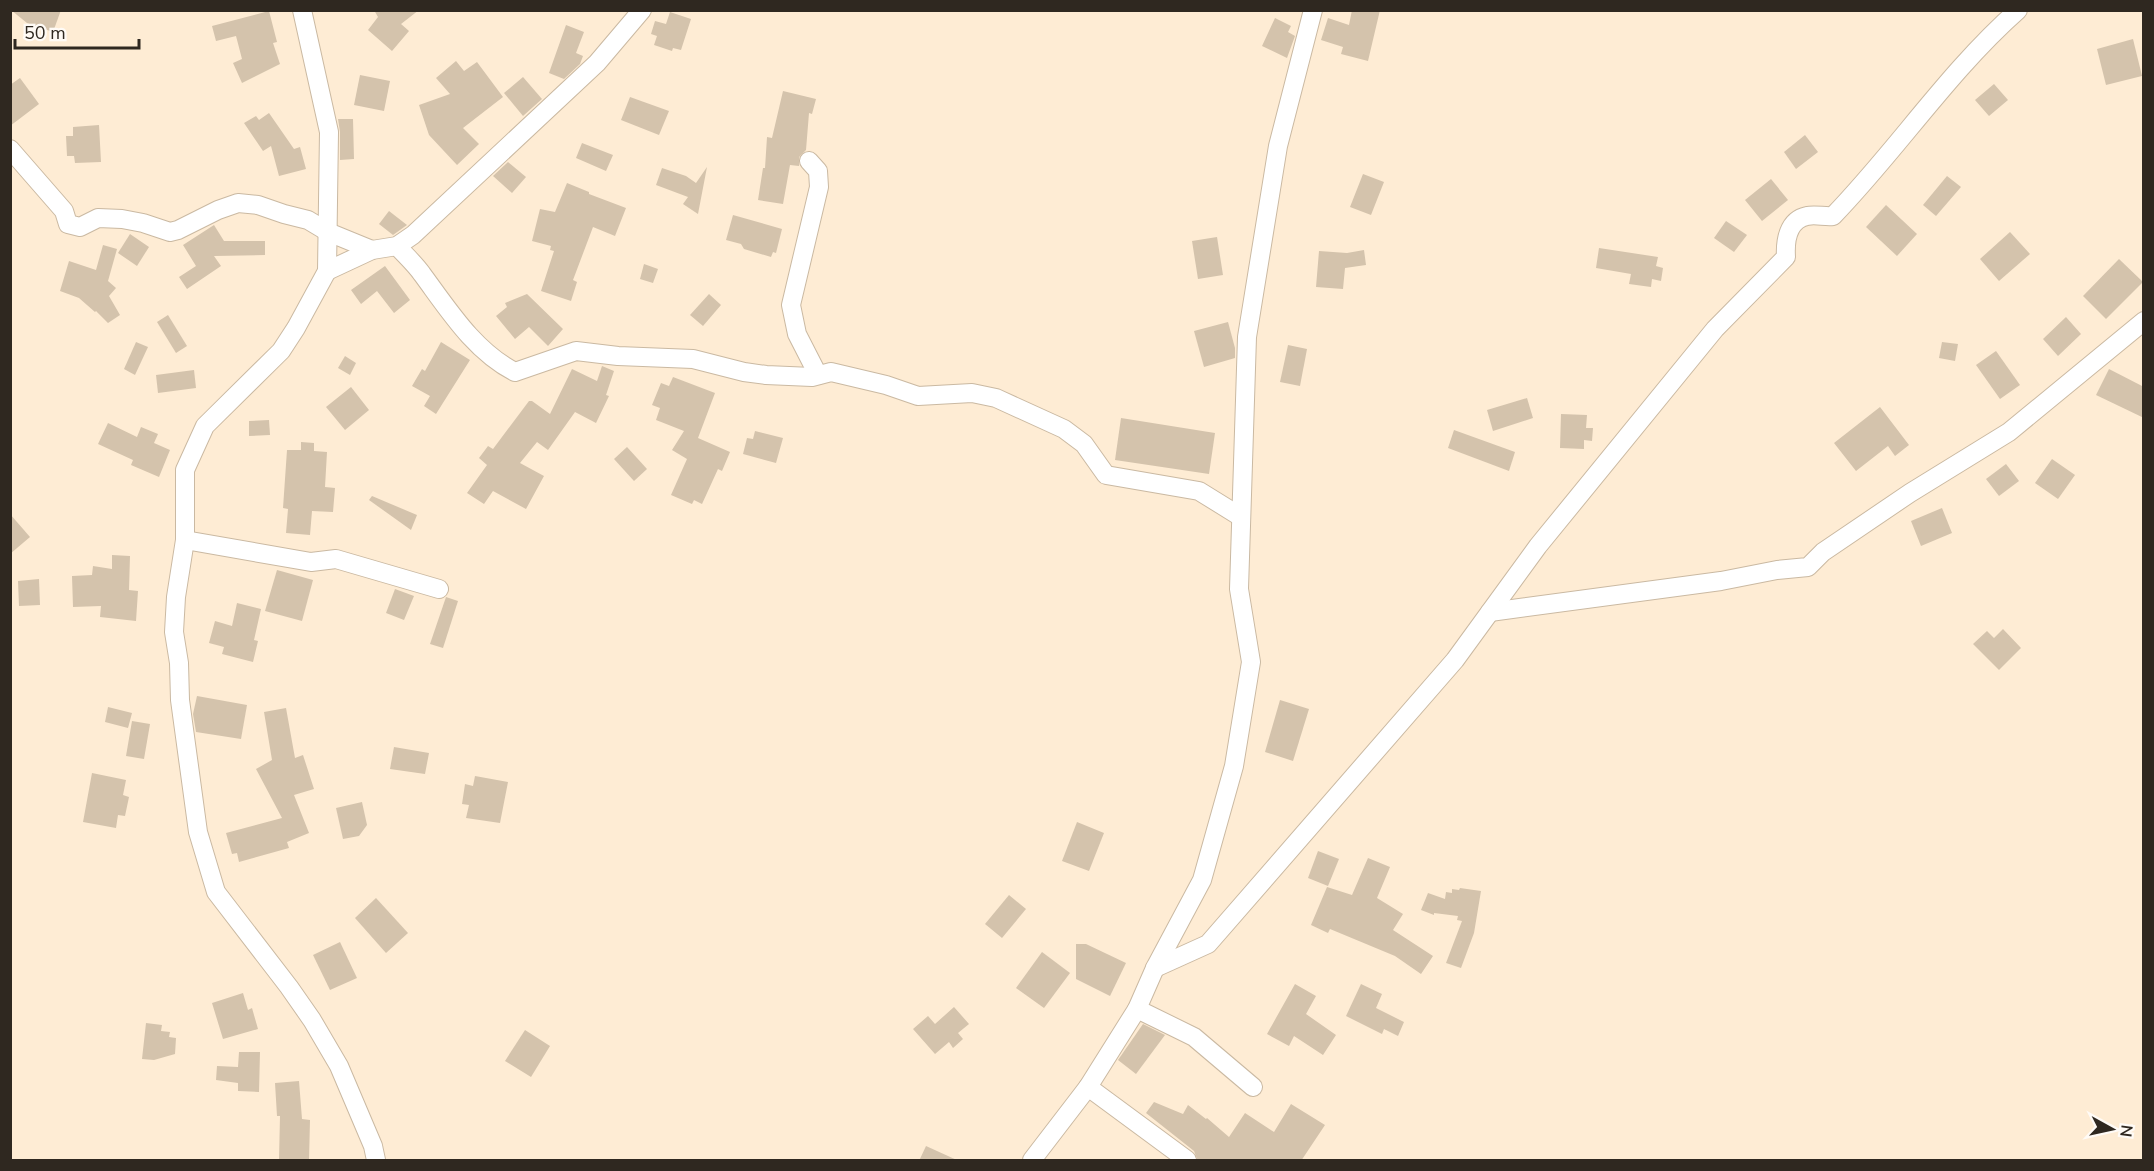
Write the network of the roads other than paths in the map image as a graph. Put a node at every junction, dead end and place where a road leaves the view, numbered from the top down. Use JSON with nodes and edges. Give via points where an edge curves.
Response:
{"nodes":[{"id":1,"x":303,"y":10,"type":"edge"},
{"id":2,"x":642,"y":10,"type":"edge"},
{"id":3,"x":1312,"y":10,"type":"edge"},
{"id":4,"x":2018,"y":10,"type":"edge"},
{"id":5,"x":10,"y":149,"type":"edge"},
{"id":6,"x":809,"y":161,"type":"dead end"},
{"id":7,"x":328,"y":232,"type":"junction"},
{"id":8,"x":397,"y":246,"type":"junction"},
{"id":9,"x":372,"y":250,"type":"junction"},
{"id":10,"x":327,"y":271,"type":"junction"},
{"id":11,"x":2144,"y":321,"type":"edge"},
{"id":12,"x":818,"y":375,"type":"junction"},
{"id":13,"x":1241,"y":517,"type":"junction"},
{"id":14,"x":184,"y":540,"type":"junction"},
{"id":15,"x":439,"y":589,"type":"dead end"},
{"id":16,"x":1490,"y":612,"type":"junction"},
{"id":17,"x":1155,"y":968,"type":"junction"},
{"id":18,"x":1137,"y":1009,"type":"junction"},
{"id":19,"x":1088,"y":1087,"type":"junction"},
{"id":20,"x":1253,"y":1087,"type":"dead end"},
{"id":21,"x":376,"y":1161,"type":"edge"},
{"id":22,"x":1032,"y":1161,"type":"edge"},
{"id":23,"x":1187,"y":1161,"type":"edge"}],
"edges":[{"from":1,"to":7,"type":"street","via":[[328,132]]},
{"from":2,"to":8,"type":"street","via":[[597,63]]},
{"from":3,"to":13,"type":"street","via":[[1278,146],[1248,337]]},
{"from":4,"to":16,"type":"street","via":[[1954,73],[1833,216],[1806,216],[1793,225],[1785,238],[1786,256],[1715,329],[1538,546]]},
{"from":5,"to":7,"type":"street","via":[[64,211],[68,224],[80,227],[98,218],[122,219],[170,232],[238,203],[308,220]]},
{"from":6,"to":12,"type":"street","via":[[818,171],[819,187],[791,305],[797,334]]},
{"from":7,"to":9,"type":"street"},
{"from":7,"to":10,"type":"street"},
{"from":8,"to":9,"type":"street"},
{"from":8,"to":12,"type":"street","via":[[481,347],[515,372],[576,351],[693,359],[766,375]]},
{"from":9,"to":10,"type":"street"},
{"from":10,"to":14,"type":"street","via":[[281,351],[205,426],[186,470]]},
{"from":11,"to":16,"type":"street","via":[[2009,432],[1910,493],[1823,552],[1808,567]]},
{"from":12,"to":13,"type":"street","via":[[831,372],[918,396],[972,393],[996,398],[1064,429],[1084,444],[1106,476],[1199,491]]},
{"from":13,"to":17,"type":"street","via":[[1239,590],[1251,662],[1234,766],[1202,880]]},
{"from":14,"to":15,"type":"street","via":[[311,562],[336,559]]},
{"from":14,"to":21,"type":"street","via":[[174,632],[180,700],[198,832],[216,892],[312,1020],[339,1066]]},
{"from":16,"to":17,"type":"street","via":[[1455,660],[1208,944]]},
{"from":17,"to":18,"type":"street"},
{"from":18,"to":19,"type":"street"},
{"from":18,"to":20,"type":"street","via":[[1194,1038]]},
{"from":19,"to":22,"type":"street"},
{"from":19,"to":23,"type":"street"}]}
